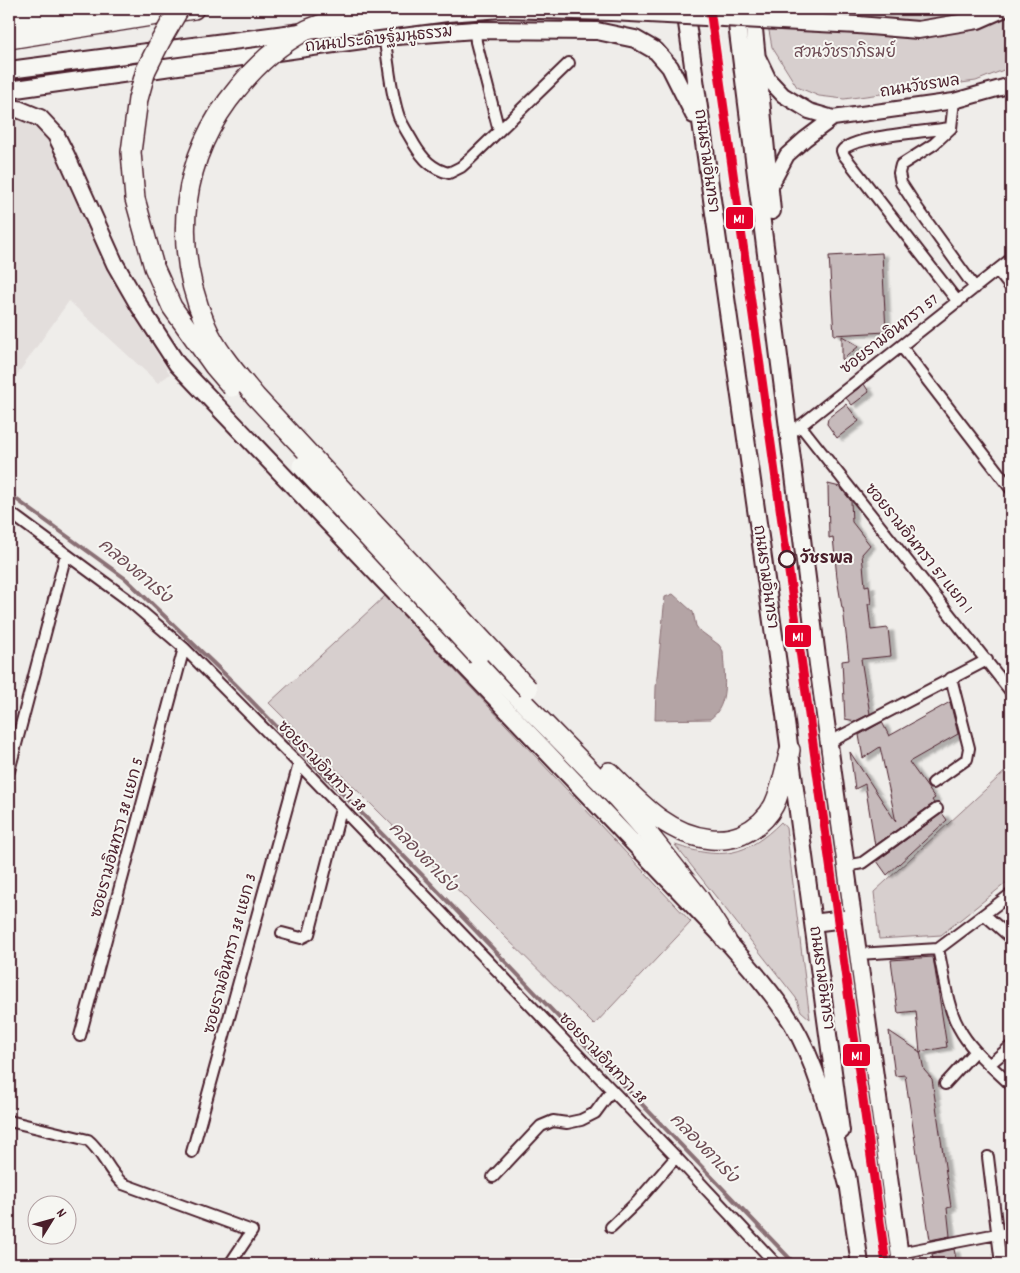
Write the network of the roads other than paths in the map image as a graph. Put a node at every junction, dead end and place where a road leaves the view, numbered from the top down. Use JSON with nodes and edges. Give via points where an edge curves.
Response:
{"nodes":[{"id":1,"x":88,"y":9,"type":"edge"},
{"id":2,"x":179,"y":9,"type":"edge"},
{"id":3,"x":194,"y":9,"type":"edge"},
{"id":4,"x":376,"y":9,"type":"edge"},
{"id":5,"x":633,"y":9,"type":"edge"},
{"id":6,"x":685,"y":9,"type":"edge"},
{"id":7,"x":735,"y":9,"type":"edge"},
{"id":8,"x":752,"y":9,"type":"edge"},
{"id":9,"x":1003,"y":9,"type":"edge"},
{"id":10,"x":9,"y":22,"type":"edge"},
{"id":11,"x":475,"y":30,"type":"junction"},
{"id":12,"x":597,"y":31,"type":"junction"},
{"id":13,"x":384,"y":36,"type":"junction"},
{"id":14,"x":9,"y":39,"type":"edge"},
{"id":15,"x":755,"y":52,"type":"junction"},
{"id":16,"x":569,"y":63,"type":"dead end"},
{"id":17,"x":9,"y":70,"type":"edge"},
{"id":18,"x":1011,"y":85,"type":"edge"},
{"id":19,"x":9,"y":90,"type":"edge"},
{"id":20,"x":954,"y":100,"type":"junction"},
{"id":21,"x":9,"y":109,"type":"edge"},
{"id":22,"x":833,"y":118,"type":"junction"},
{"id":23,"x":951,"y":128,"type":"junction"},
{"id":24,"x":701,"y":130,"type":"junction"},
{"id":25,"x":499,"y":131,"type":"junction"},
{"id":26,"x":770,"y":187,"type":"junction"},
{"id":27,"x":1011,"y":259,"type":"edge"},
{"id":28,"x":997,"y":270,"type":"junction"},
{"id":29,"x":975,"y":288,"type":"junction"},
{"id":30,"x":1011,"y":288,"type":"edge"},
{"id":31,"x":958,"y":302,"type":"junction"},
{"id":32,"x":777,"y":335,"type":"junction"},
{"id":33,"x":901,"y":346,"type":"junction"},
{"id":34,"x":794,"y":431,"type":"junction"},
{"id":35,"x":1011,"y":489,"type":"edge"},
{"id":36,"x":9,"y":512,"type":"edge"},
{"id":37,"x":66,"y":554,"type":"junction"},
{"id":38,"x":184,"y":648,"type":"junction"},
{"id":39,"x":987,"y":660,"type":"junction"},
{"id":40,"x":474,"y":664,"type":"junction"},
{"id":41,"x":952,"y":678,"type":"junction"},
{"id":42,"x":1011,"y":692,"type":"edge"},
{"id":43,"x":828,"y":743,"type":"junction"},
{"id":44,"x":790,"y":750,"type":"junction"},
{"id":45,"x":299,"y":764,"type":"junction"},
{"id":46,"x":9,"y":771,"type":"edge"},
{"id":47,"x":933,"y":783,"type":"dead end"},
{"id":48,"x":341,"y":809,"type":"junction"},
{"id":49,"x":937,"y":809,"type":"dead end"},
{"id":50,"x":846,"y":866,"type":"junction"},
{"id":51,"x":1011,"y":894,"type":"edge"},
{"id":52,"x":985,"y":915,"type":"junction"},
{"id":53,"x":852,"y":918,"type":"junction"},
{"id":54,"x":813,"y":923,"type":"junction"},
{"id":55,"x":282,"y":934,"type":"dead end"},
{"id":56,"x":1011,"y":938,"type":"edge"},
{"id":57,"x":726,"y":940,"type":"joint"},
{"id":58,"x":938,"y":949,"type":"junction"},
{"id":59,"x":858,"y":954,"type":"junction"},
{"id":60,"x":80,"y":1036,"type":"dead end"},
{"id":61,"x":1011,"y":1046,"type":"edge"},
{"id":62,"x":975,"y":1051,"type":"junction"},
{"id":63,"x":990,"y":1064,"type":"junction"},
{"id":64,"x":945,"y":1084,"type":"dead end"},
{"id":65,"x":1011,"y":1086,"type":"edge"},
{"id":66,"x":612,"y":1090,"type":"junction"},
{"id":67,"x":9,"y":1121,"type":"edge"},
{"id":68,"x":192,"y":1152,"type":"dead end"},
{"id":69,"x":676,"y":1157,"type":"junction"},
{"id":70,"x":988,"y":1157,"type":"dead end"},
{"id":71,"x":493,"y":1178,"type":"dead end"},
{"id":72,"x":848,"y":1185,"type":"junction"},
{"id":73,"x":610,"y":1227,"type":"dead end"},
{"id":74,"x":997,"y":1234,"type":"junction"},
{"id":75,"x":1011,"y":1234,"type":"edge"},
{"id":76,"x":900,"y":1258,"type":"edge"},
{"id":77,"x":230,"y":1264,"type":"edge"},
{"id":78,"x":776,"y":1264,"type":"edge"},
{"id":79,"x":860,"y":1264,"type":"edge"},
{"id":80,"x":1001,"y":1264,"type":"edge"}],
"edges":[{"from":1,"to":10,"type":"highway"},
{"from":2,"to":40,"type":"highway","bridge":true,"via":[[146,70],[138,99],[131,152],[135,199],[154,267],[172,307],[214,366]]},
{"from":3,"to":14,"type":"highway"},
{"from":4,"to":44,"type":"highway","bridge":true,"via":[[308,30],[276,50],[247,76],[209,129],[197,155],[185,236],[190,279],[206,328],[256,397],[528,688],[646,809],[664,823],[683,833],[720,840],[750,831],[773,807]]},
{"from":5,"to":12,"type":"main road","via":[[630,14]]},
{"from":6,"to":24,"type":"main road","name":"ถนนรามอินทรา"},
{"from":7,"to":32,"type":"main road"},
{"from":8,"to":15,"type":"main road"},
{"from":9,"to":17,"type":"main road","bridge":true,"via":[[978,20],[918,30],[502,9],[447,13]]},
{"from":11,"to":12,"type":"main road","name":"ถนนประดิษฐ์มนูธรรม"},
{"from":11,"to":13,"type":"main road","name":"ถนนประดิษฐ์มนูธรรม"},
{"from":11,"to":25,"type":"street"},
{"from":12,"to":24,"type":"main road","name":"ถนนประดิษฐ์มนูธรรม","via":[[635,38],[656,51],[670,67]]},
{"from":13,"to":19,"type":"main road","name":"ถนนประดิษฐ์มนูธรรม"},
{"from":13,"to":25,"type":"street","via":[[398,115],[416,148],[437,170],[449,173],[460,167]]},
{"from":15,"to":22,"type":"main road","name":"ถนนวัชรพล","via":[[769,80],[783,95],[809,111]]},
{"from":15,"to":26,"type":"main road"},
{"from":16,"to":25,"type":"street"},
{"from":18,"to":20,"type":"main road","name":"ถนนวัชรพล"},
{"from":20,"to":22,"type":"main road","name":"ถนนวัชรพล"},
{"from":20,"to":23,"type":"street"},
{"from":21,"to":40,"type":"main road","via":[[40,118],[56,135],[115,264],[177,364],[264,456]]},
{"from":22,"to":26,"type":"main road","name":"ถนนวัชรพล","via":[[787,155]]},
{"from":23,"to":29,"type":"street","via":[[934,144],[901,165],[899,173],[901,183],[918,209]]},
{"from":23,"to":31,"type":"street","via":[[885,136],[846,146],[842,151]]},
{"from":24,"to":44,"type":"main road","name":"ถนนรามอินทรา"},
{"from":26,"to":32,"type":"main road","via":[[776,254]]},
{"from":27,"to":28,"type":"street","name":"ซอยรามอินทรา 57"},
{"from":28,"to":29,"type":"street","name":"ซอยรามอินทรา 57"},
{"from":28,"to":30,"type":"street"},
{"from":29,"to":31,"type":"street","name":"ซอยรามอินทรา 57"},
{"from":31,"to":33,"type":"street","name":"ซอยรามอินทรา 57"},
{"from":32,"to":34,"type":"main road"},
{"from":33,"to":34,"type":"street","name":"ซอยรามอินทรา 57"},
{"from":33,"to":35,"type":"street"},
{"from":34,"to":39,"type":"street","name":"ซอยรามอินทรา 57 แยก 1"},
{"from":34,"to":43,"type":"main road"},
{"from":36,"to":37,"type":"street","name":"ซอยรามอินทรา 38"},
{"from":37,"to":38,"type":"street","name":"ซอยรามอินทรา 38","via":[[128,599]]},
{"from":37,"to":46,"type":"street"},
{"from":38,"to":45,"type":"street","name":"ซอยรามอินทรา 38"},
{"from":38,"to":60,"type":"street","name":"ซอยรามอินทรา 38 แยก 5"},
{"from":39,"to":41,"type":"street"},
{"from":39,"to":42,"type":"street","name":"ซอยรามอินทรา 57 แยก 1"},
{"from":40,"to":57,"type":"highway","via":[[616,797],[699,898]]},
{"from":41,"to":43,"type":"street"},
{"from":41,"to":47,"type":"street","via":[[969,748],[968,759]]},
{"from":43,"to":50,"type":"main road"},
{"from":44,"to":54,"type":"main road","name":"ถนนรามอินทรา"},
{"from":45,"to":48,"type":"street","name":"ซอยรามอินทรา 38"},
{"from":45,"to":68,"type":"street","name":"ซอยรามอินทรา 38 แยก 3"},
{"from":48,"to":55,"type":"street","via":[[309,934],[301,938]]},
{"from":48,"to":66,"type":"street","name":"ซอยรามอินทรา 38"},
{"from":49,"to":50,"type":"street","via":[[862,863]]},
{"from":50,"to":53,"type":"main road"},
{"from":51,"to":52,"type":"street"},
{"from":52,"to":56,"type":"street"},
{"from":52,"to":58,"type":"street"},
{"from":53,"to":54,"type":"main road"},
{"from":53,"to":59,"type":"main road"},
{"from":54,"to":72,"type":"main road","name":"ถนนรามอินทรา"},
{"from":57,"to":72,"type":"main road","via":[[793,1025],[817,1079]]},
{"from":58,"to":59,"type":"street"},
{"from":58,"to":62,"type":"street","via":[[958,1027]]},
{"from":59,"to":76,"type":"main road"},
{"from":61,"to":63,"type":"street"},
{"from":62,"to":63,"type":"street"},
{"from":62,"to":64,"type":"street"},
{"from":63,"to":65,"type":"street"},
{"from":66,"to":69,"type":"street","name":"ซอยรามอินทรา 38"},
{"from":66,"to":71,"type":"street","via":[[595,1113],[581,1120],[553,1121],[541,1126]]},
{"from":67,"to":77,"type":"street","via":[[88,1140],[123,1184],[252,1231]]},
{"from":69,"to":73,"type":"street","via":[[638,1201]]},
{"from":69,"to":78,"type":"street","name":"ซอยรามอินทรา 38"},
{"from":70,"to":74,"type":"street"},
{"from":72,"to":79,"type":"main road","name":"ถนนรามอินทรา"},
{"from":74,"to":75,"type":"street"},
{"from":74,"to":76,"type":"street"},
{"from":74,"to":80,"type":"street"}]}
